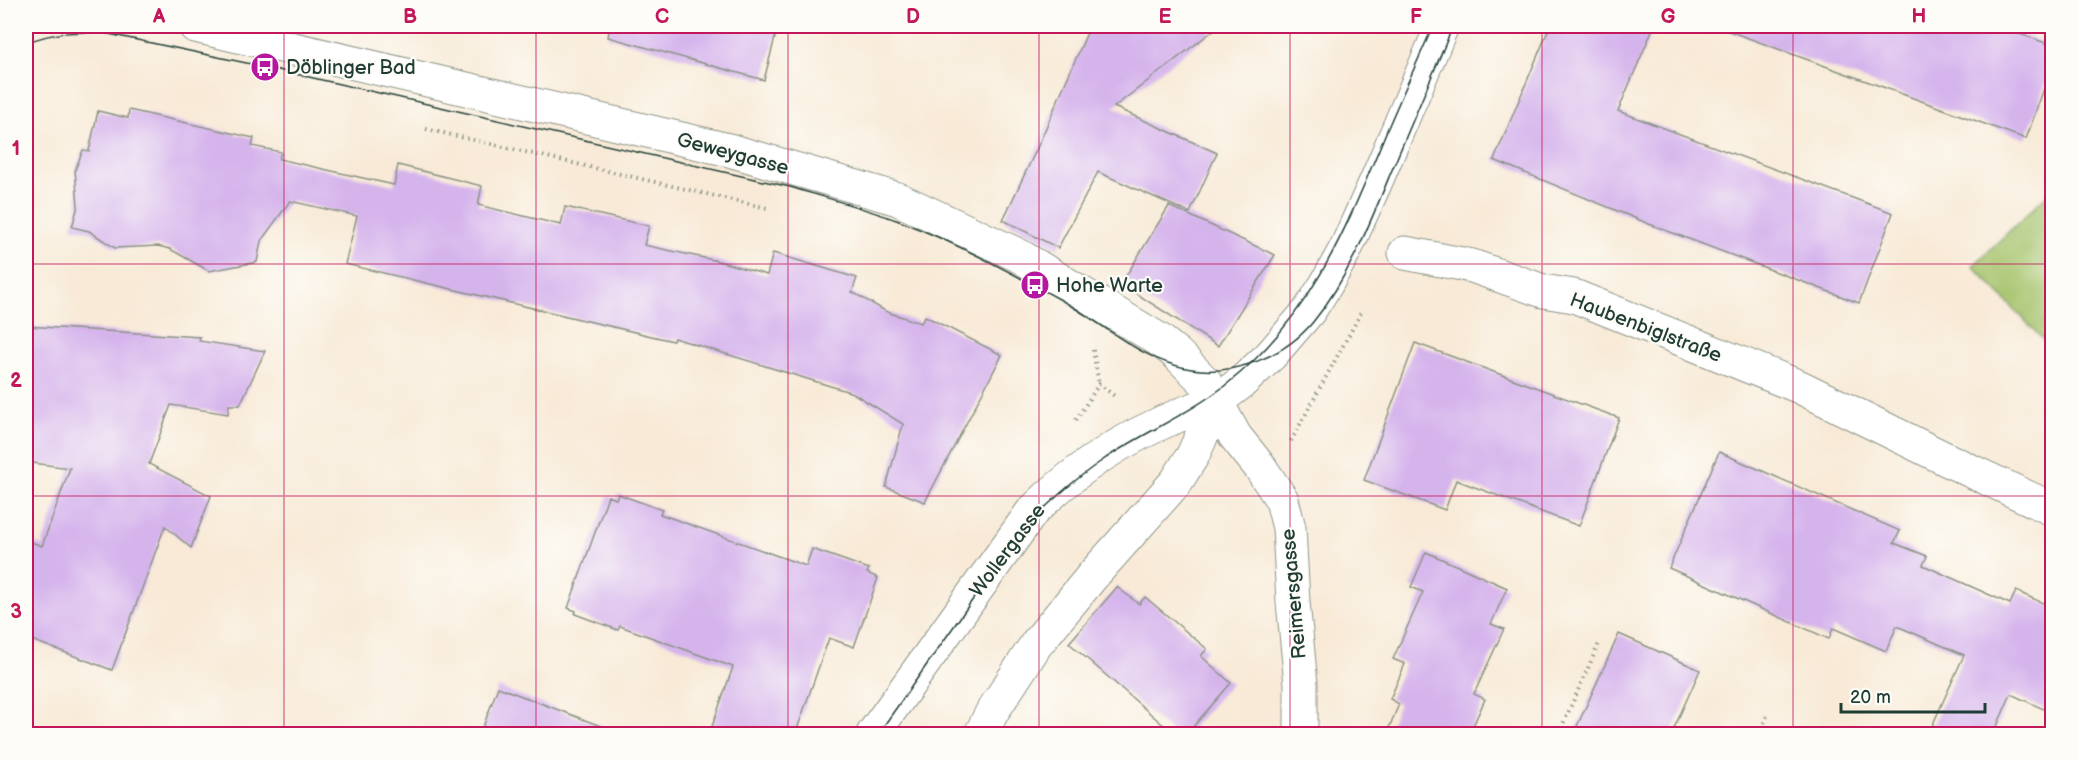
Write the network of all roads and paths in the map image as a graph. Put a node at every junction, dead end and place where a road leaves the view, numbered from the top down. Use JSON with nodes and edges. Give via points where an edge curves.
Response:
{"nodes":[{"id":1,"x":195,"y":26,"type":"edge"},
{"id":2,"x":1442,"y":26,"type":"edge"},
{"id":3,"x":426,"y":129,"type":"dead end"},
{"id":4,"x":776,"y":210,"type":"dead end"},
{"id":5,"x":1405,"y":253,"type":"dead end"},
{"id":6,"x":1366,"y":304,"type":"dead end"},
{"id":7,"x":1086,"y":343,"type":"dead end"},
{"id":8,"x":1100,"y":384,"type":"dead end"},
{"id":9,"x":1217,"y":401,"type":"junction"},
{"id":10,"x":1260,"y":467,"type":"junction"},
{"id":11,"x":2052,"y":509,"type":"edge"},
{"id":12,"x":1600,"y":641,"type":"dead end"},
{"id":13,"x":1767,"y":716,"type":"dead end"},
{"id":14,"x":873,"y":735,"type":"edge"},
{"id":15,"x":981,"y":735,"type":"edge"},
{"id":16,"x":1301,"y":735,"type":"edge"},
{"id":17,"x":1561,"y":735,"type":"edge"},
{"id":18,"x":1759,"y":735,"type":"edge"}],
"edges":[{"from":1,"to":9,"type":"street","name":"Geweygasse","via":[[729,150],[898,199],[1018,255],[1158,339],[1206,383]]},
{"from":2,"to":9,"type":"street","via":[[1328,283],[1271,355]]},
{"from":3,"to":4,"type":"path"},
{"from":5,"to":11,"type":"street","name":"Haubenbiglstraße","via":[[1472,266],[1543,291],[1574,296],[1800,387]]},
{"from":6,"to":10,"type":"path","via":[[1283,458]]},
{"from":7,"to":8,"type":"path","via":[[1093,349]]},
{"from":9,"to":10,"type":"street","name":"Reimersgasse","via":[[1235,436]]},
{"from":9,"to":14,"type":"street","name":"Wollergasse","via":[[1153,425],[1088,464],[1053,491],[1032,512]]},
{"from":9,"to":15,"type":"street","via":[[1176,482],[1036,643]]},
{"from":10,"to":16,"type":"street","name":"Reimersgasse","via":[[1282,500],[1289,528]]},
{"from":12,"to":17,"type":"path"},
{"from":13,"to":18,"type":"path"}]}
